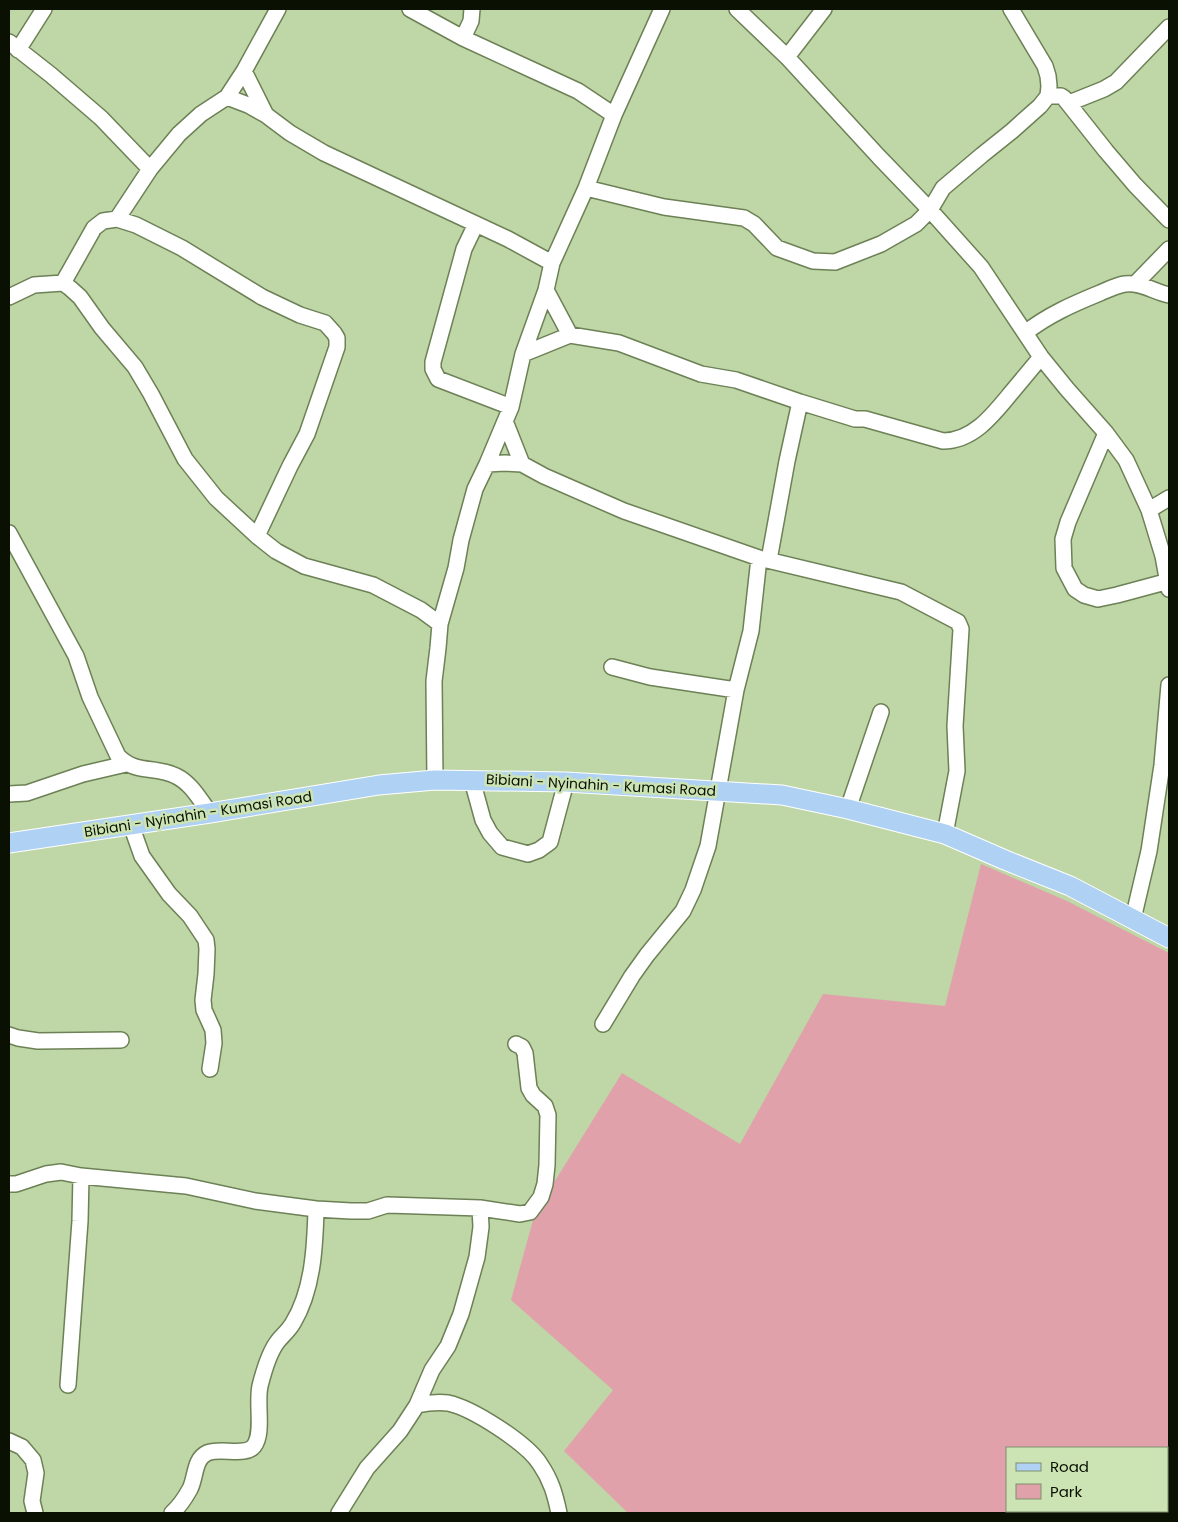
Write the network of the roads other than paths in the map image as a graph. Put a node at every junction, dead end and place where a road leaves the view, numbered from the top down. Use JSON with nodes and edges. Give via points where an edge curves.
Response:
{"nodes":[{"id":1,"x":44,"y":9,"type":"edge"},
{"id":2,"x":278,"y":9,"type":"edge"},
{"id":3,"x":410,"y":9,"type":"edge"},
{"id":4,"x":472,"y":9,"type":"edge"},
{"id":5,"x":662,"y":9,"type":"edge"},
{"id":6,"x":737,"y":9,"type":"edge"},
{"id":7,"x":824,"y":9,"type":"edge"},
{"id":8,"x":1011,"y":9,"type":"edge"},
{"id":9,"x":1169,"y":27,"type":"edge"},
{"id":10,"x":463,"y":38,"type":"junction"},
{"id":11,"x":13,"y":46,"type":"edge"},
{"id":12,"x":787,"y":57,"type":"junction"},
{"id":13,"x":244,"y":70,"type":"junction"},
{"id":14,"x":1048,"y":96,"type":"junction"},
{"id":15,"x":227,"y":97,"type":"junction"},
{"id":16,"x":1069,"y":103,"type":"junction"},
{"id":17,"x":266,"y":115,"type":"junction"},
{"id":18,"x":614,"y":115,"type":"junction"},
{"id":19,"x":150,"y":169,"type":"junction"},
{"id":20,"x":586,"y":188,"type":"junction"},
{"id":21,"x":930,"y":210,"type":"junction"},
{"id":22,"x":117,"y":219,"type":"junction"},
{"id":23,"x":1169,"y":220,"type":"edge"},
{"id":24,"x":476,"y":224,"type":"junction"},
{"id":25,"x":1169,"y":249,"type":"edge"},
{"id":26,"x":552,"y":263,"type":"junction"},
{"id":27,"x":62,"y":283,"type":"junction"},
{"id":28,"x":1135,"y":284,"type":"junction"},
{"id":29,"x":546,"y":290,"type":"junction"},
{"id":30,"x":1169,"y":295,"type":"edge"},
{"id":31,"x":9,"y":297,"type":"edge"},
{"id":32,"x":1025,"y":333,"type":"junction"},
{"id":33,"x":570,"y":335,"type":"junction"},
{"id":34,"x":524,"y":354,"type":"junction"},
{"id":35,"x":1041,"y":357,"type":"junction"},
{"id":36,"x":800,"y":402,"type":"junction"},
{"id":37,"x":508,"y":414,"type":"junction"},
{"id":38,"x":1106,"y":433,"type":"junction"},
{"id":39,"x":487,"y":464,"type":"junction"},
{"id":40,"x":522,"y":464,"type":"junction"},
{"id":41,"x":1169,"y":498,"type":"edge"},
{"id":42,"x":1149,"y":510,"type":"junction"},
{"id":43,"x":9,"y":533,"type":"edge"},
{"id":44,"x":258,"y":536,"type":"junction"},
{"id":45,"x":764,"y":559,"type":"junction"},
{"id":46,"x":1169,"y":581,"type":"edge"},
{"id":47,"x":1169,"y":589,"type":"edge"},
{"id":48,"x":440,"y":624,"type":"junction"},
{"id":49,"x":612,"y":667,"type":"dead end"},
{"id":50,"x":1169,"y":685,"type":"edge"},
{"id":51,"x":736,"y":690,"type":"junction"},
{"id":52,"x":881,"y":712,"type":"dead end"},
{"id":53,"x":126,"y":764,"type":"junction"},
{"id":54,"x":435,"y":780,"type":"junction"},
{"id":55,"x":472,"y":780,"type":"junction"},
{"id":56,"x":566,"y":782,"type":"junction"},
{"id":57,"x":718,"y":791,"type":"junction"},
{"id":58,"x":27,"y":793,"type":"junction"},
{"id":59,"x":9,"y":794,"type":"edge"},
{"id":60,"x":9,"y":804,"type":"edge"},
{"id":61,"x":848,"y":809,"type":"junction"},
{"id":62,"x":210,"y":813,"type":"junction"},
{"id":63,"x":131,"y":825,"type":"junction"},
{"id":64,"x":945,"y":834,"type":"junction"},
{"id":65,"x":9,"y":843,"type":"edge"},
{"id":66,"x":1133,"y":919,"type":"junction"},
{"id":67,"x":1169,"y":938,"type":"edge"},
{"id":68,"x":603,"y":1024,"type":"dead end"},
{"id":69,"x":9,"y":1035,"type":"edge"},
{"id":70,"x":121,"y":1040,"type":"dead end"},
{"id":71,"x":516,"y":1044,"type":"dead end"},
{"id":72,"x":210,"y":1069,"type":"dead end"},
{"id":73,"x":81,"y":1176,"type":"junction"},
{"id":74,"x":9,"y":1184,"type":"edge"},
{"id":75,"x":480,"y":1208,"type":"junction"},
{"id":76,"x":316,"y":1209,"type":"junction"},
{"id":77,"x":68,"y":1385,"type":"dead end"},
{"id":78,"x":417,"y":1405,"type":"junction"},
{"id":79,"x":9,"y":1441,"type":"edge"},
{"id":80,"x":35,"y":1513,"type":"edge"},
{"id":81,"x":172,"y":1513,"type":"edge"},
{"id":82,"x":339,"y":1513,"type":"edge"},
{"id":83,"x":559,"y":1513,"type":"edge"}],
"edges":[{"from":1,"to":11,"type":"street"},
{"from":2,"to":13,"type":"street"},
{"from":3,"to":10,"type":"street"},
{"from":4,"to":10,"type":"street","via":[[471,21]]},
{"from":5,"to":18,"type":"street"},
{"from":6,"to":12,"type":"street"},
{"from":7,"to":12,"type":"street"},
{"from":8,"to":14,"type":"street","via":[[1045,66]]},
{"from":9,"to":16,"type":"street","via":[[1116,82]]},
{"from":10,"to":18,"type":"street","via":[[578,91]]},
{"from":11,"to":19,"type":"street","via":[[101,118]]},
{"from":12,"to":21,"type":"street"},
{"from":13,"to":15,"type":"street"},
{"from":13,"to":17,"type":"street"},
{"from":14,"to":16,"type":"street","via":[[1061,96]]},
{"from":14,"to":21,"type":"street","via":[[1012,131],[943,188]]},
{"from":15,"to":17,"type":"street"},
{"from":15,"to":19,"type":"street","via":[[200,114]]},
{"from":16,"to":23,"type":"street","via":[[1106,151]]},
{"from":17,"to":24,"type":"street","via":[[324,153]]},
{"from":18,"to":20,"type":"street"},
{"from":19,"to":22,"type":"street"},
{"from":20,"to":21,"type":"street","via":[[664,207],[744,218],[777,248],[813,262],[835,262],[881,244],[916,224]]},
{"from":20,"to":26,"type":"street"},
{"from":21,"to":32,"type":"street","via":[[981,267]]},
{"from":22,"to":27,"type":"street","via":[[103,221],[94,228]]},
{"from":22,"to":44,"type":"street","via":[[182,248],[262,298],[325,324],[334,333],[337,347],[307,434]]},
{"from":24,"to":26,"type":"street"},
{"from":24,"to":37,"type":"street","via":[[464,249],[433,369],[438,379]]},
{"from":25,"to":28,"type":"street"},
{"from":26,"to":29,"type":"street"},
{"from":27,"to":31,"type":"street","via":[[34,286]]},
{"from":27,"to":44,"type":"street","via":[[80,297],[135,367],[185,460],[216,498]]},
{"from":28,"to":30,"type":"street"},
{"from":28,"to":32,"type":"street","via":[[1124,284],[1073,305],[1044,319]]},
{"from":29,"to":33,"type":"street"},
{"from":29,"to":34,"type":"street"},
{"from":32,"to":35,"type":"street"},
{"from":33,"to":34,"type":"street"},
{"from":33,"to":36,"type":"street","via":[[619,343],[702,374],[736,380]]},
{"from":34,"to":37,"type":"street"},
{"from":35,"to":36,"type":"street","via":[[979,428],[951,441],[855,419]]},
{"from":35,"to":38,"type":"street"},
{"from":36,"to":45,"type":"street"},
{"from":37,"to":39,"type":"street"},
{"from":37,"to":40,"type":"street"},
{"from":38,"to":42,"type":"street","via":[[1126,460]]},
{"from":38,"to":46,"type":"street","via":[[1063,538],[1064,568],[1075,589],[1098,598]]},
{"from":39,"to":40,"type":"street"},
{"from":39,"to":48,"type":"street","via":[[475,489]]},
{"from":40,"to":45,"type":"street","via":[[624,511]]},
{"from":41,"to":42,"type":"street"},
{"from":42,"to":46,"type":"street"},
{"from":43,"to":53,"type":"street","via":[[76,656],[90,697],[118,756]]},
{"from":44,"to":48,"type":"street","via":[[276,551],[304,566],[373,585],[421,610]]},
{"from":45,"to":51,"type":"street"},
{"from":45,"to":64,"type":"street","via":[[901,592],[958,622],[961,629],[955,726],[957,771]]},
{"from":46,"to":47,"type":"street"},
{"from":48,"to":54,"type":"street","via":[[434,681]]},
{"from":49,"to":51,"type":"street","via":[[650,677]]},
{"from":50,"to":66,"type":"street","via":[[1162,765],[1149,851]]},
{"from":51,"to":57,"type":"street"},
{"from":52,"to":61,"type":"street"},
{"from":53,"to":58,"type":"street"},
{"from":53,"to":62,"type":"street","via":[[176,776],[191,787]]},
{"from":54,"to":55,"type":"main road","name":"Bibiani - Nyinahin - Kumasi Road"},
{"from":54,"to":62,"type":"main road","name":"Bibiani - Nyinahin - Kumasi Road","via":[[379,785]]},
{"from":55,"to":56,"type":"main road","name":"Bibiani - Nyinahin - Kumasi Road"},
{"from":55,"to":56,"type":"street","via":[[490,833],[502,847],[528,854],[550,842]]},
{"from":56,"to":57,"type":"main road","name":"Bibiani - Nyinahin - Kumasi Road"},
{"from":57,"to":61,"type":"main road","name":"Bibiani - Nyinahin - Kumasi Road","via":[[782,795]]},
{"from":57,"to":68,"type":"street","via":[[708,846],[694,890],[683,911],[632,976]]},
{"from":58,"to":59,"type":"street"},
{"from":58,"to":60,"type":"street"},
{"from":61,"to":64,"type":"main road","name":"Bibiani - Nyinahin - Kumasi Road"},
{"from":62,"to":63,"type":"main road","name":"Bibiani - Nyinahin - Kumasi Road"},
{"from":63,"to":65,"type":"main road","name":"Bibiani - Nyinahin - Kumasi Road"},
{"from":63,"to":72,"type":"street","via":[[142,856],[206,940],[203,1000],[213,1030]]},
{"from":64,"to":66,"type":"main road","name":"Bibiani - Nyinahin - Kumasi Road","via":[[1070,886]]},
{"from":66,"to":67,"type":"main road","name":"Bibiani - Nyinahin - Kumasi Road"},
{"from":69,"to":70,"type":"street","via":[[38,1041]]},
{"from":71,"to":75,"type":"street","via":[[525,1053],[533,1095],[545,1106],[548,1115],[545,1184],[541,1197],[525,1214]]},
{"from":73,"to":74,"type":"street","via":[[61,1172]]},
{"from":73,"to":76,"type":"street","via":[[186,1186]]},
{"from":73,"to":77,"type":"street"},
{"from":75,"to":76,"type":"street","via":[[387,1205],[368,1211]]},
{"from":75,"to":78,"type":"street","via":[[477,1257],[461,1314]]},
{"from":76,"to":81,"type":"street","via":[[315,1249],[300,1309],[277,1342],[260,1387],[257,1440],[253,1448],[245,1452],[216,1450],[206,1453],[198,1460],[191,1487]]},
{"from":78,"to":82,"type":"street","via":[[400,1432],[367,1468]]},
{"from":78,"to":83,"type":"street","via":[[447,1403],[462,1408],[524,1446],[539,1461],[551,1483]]},
{"from":79,"to":80,"type":"street","via":[[22,1447],[33,1460],[36,1474],[32,1501]]}]}
